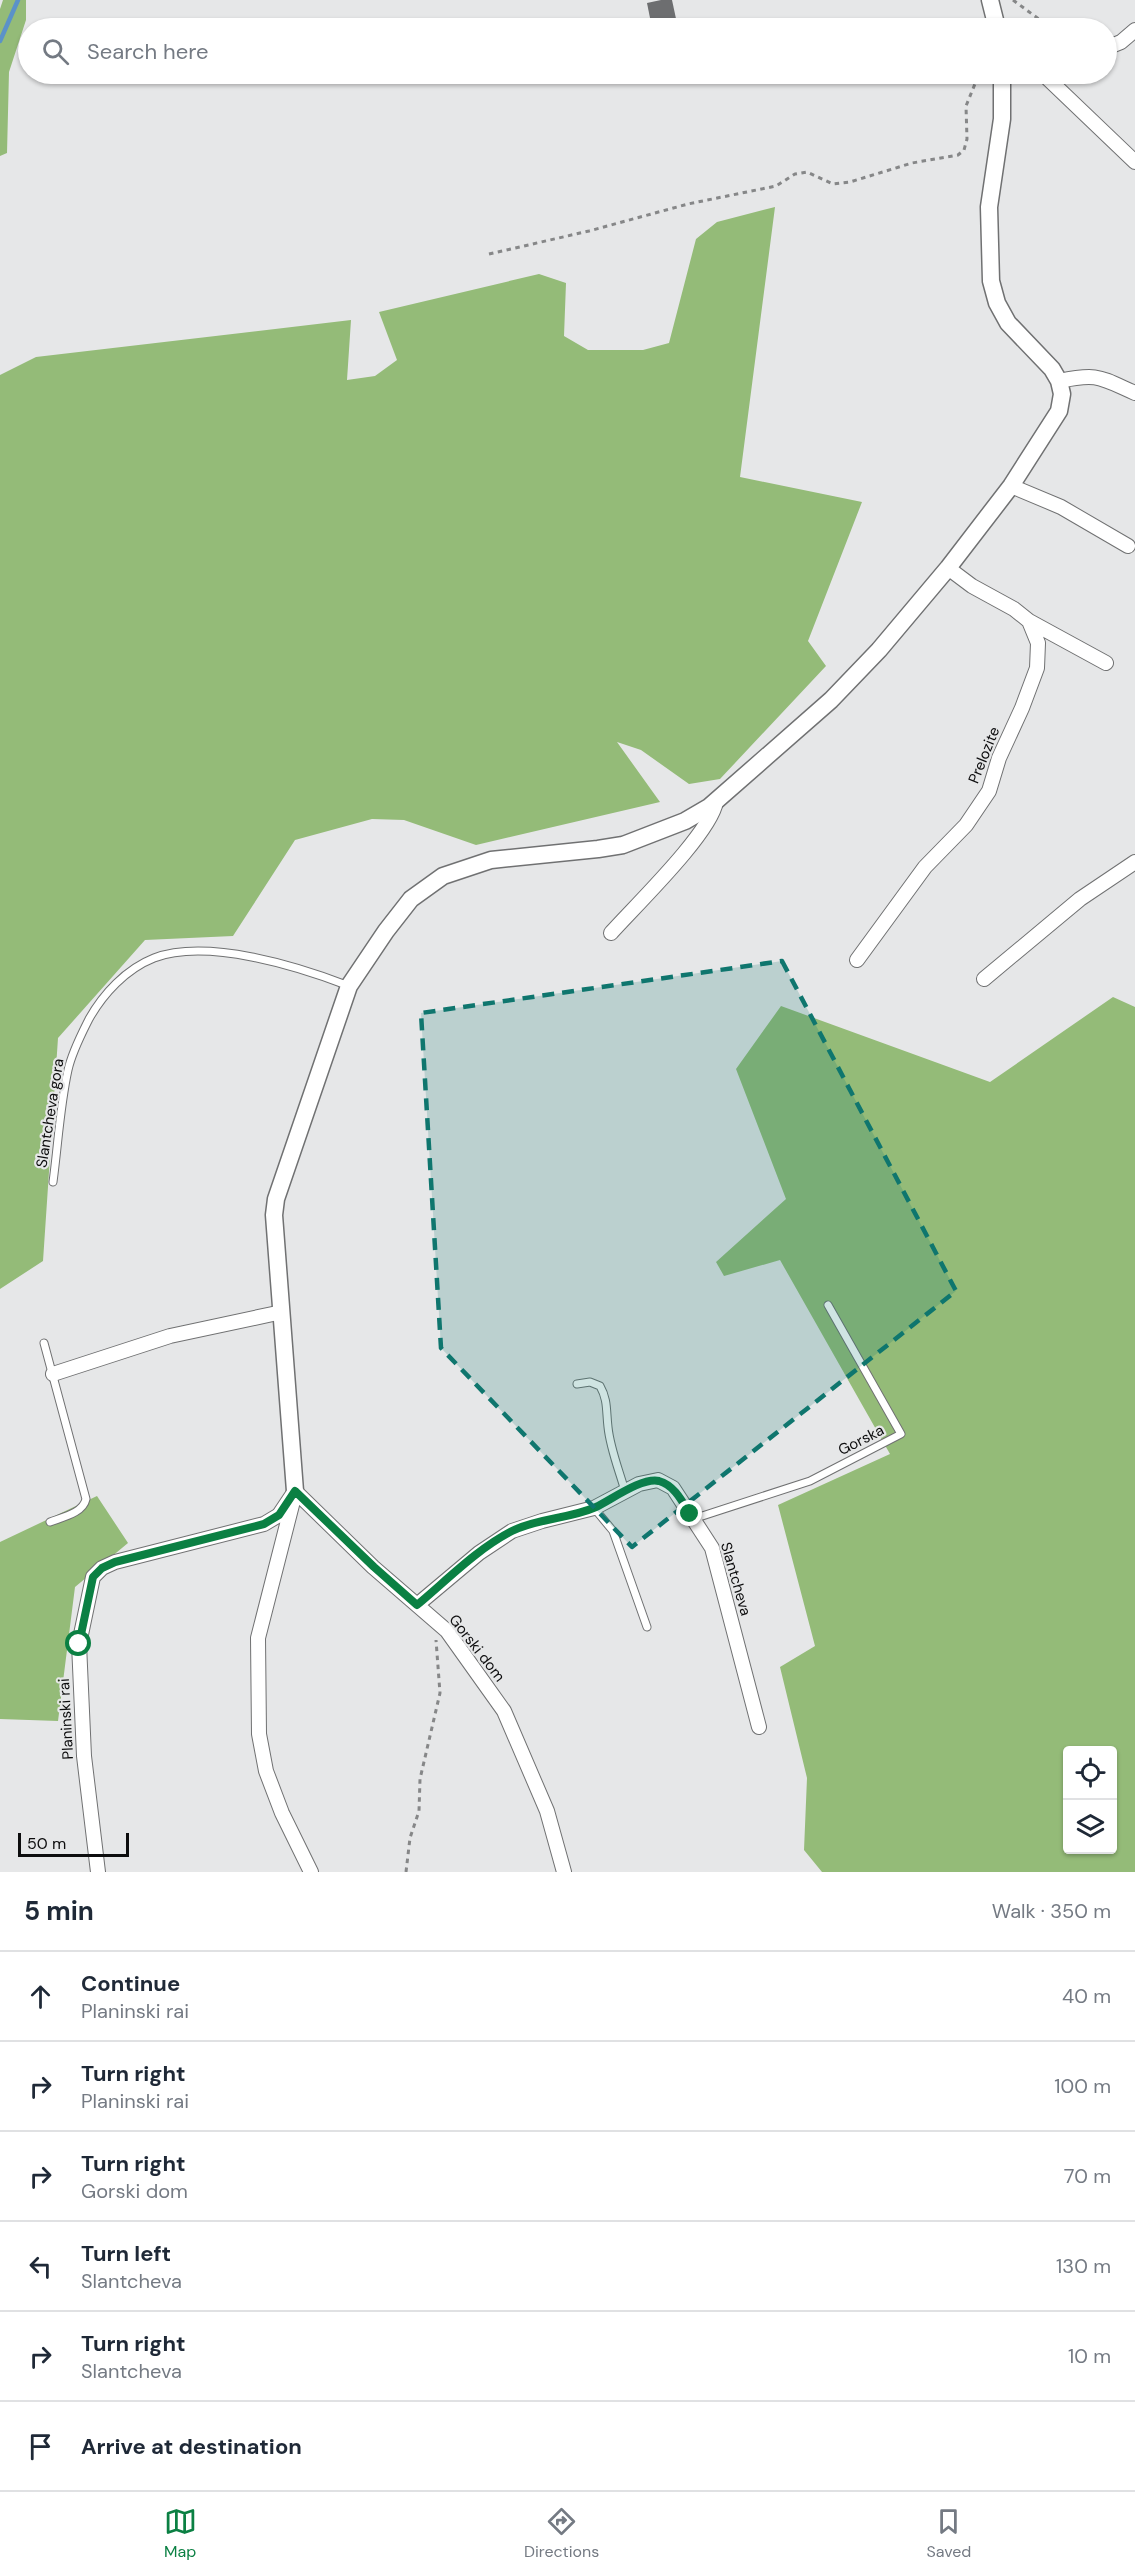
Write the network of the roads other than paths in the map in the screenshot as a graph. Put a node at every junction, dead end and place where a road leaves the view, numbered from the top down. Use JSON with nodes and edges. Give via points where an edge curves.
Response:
{"nodes":[{"id":1,"x":990,"y":0,"type":"edge"},
{"id":2,"x":994,"y":18,"type":"edge"},
{"id":3,"x":1135,"y":30,"type":"edge"},
{"id":4,"x":1117,"y":44,"type":"edge"},
{"id":5,"x":1002,"y":84,"type":"edge"},
{"id":6,"x":1053,"y":84,"type":"edge"},
{"id":7,"x":1135,"y":162,"type":"edge"},
{"id":8,"x":1059,"y":381,"type":"junction"},
{"id":9,"x":1135,"y":393,"type":"edge"},
{"id":10,"x":1011,"y":486,"type":"junction"},
{"id":11,"x":1128,"y":546,"type":"dead end"},
{"id":12,"x":948,"y":568,"type":"junction"},
{"id":13,"x":1029,"y":621,"type":"junction"},
{"id":14,"x":1106,"y":663,"type":"dead end"},
{"id":15,"x":716,"y":802,"type":"junction"},
{"id":16,"x":1135,"y":862,"type":"edge"},
{"id":17,"x":611,"y":933,"type":"dead end"},
{"id":18,"x":856,"y":960,"type":"dead end"},
{"id":19,"x":984,"y":979,"type":"dead end"},
{"id":20,"x":349,"y":986,"type":"junction"},
{"id":21,"x":53,"y":1182,"type":"dead end"},
{"id":22,"x":828,"y":1305,"type":"dead end"},
{"id":23,"x":282,"y":1312,"type":"junction"},
{"id":24,"x":44,"y":1343,"type":"dead end"},
{"id":25,"x":53,"y":1374,"type":"junction"},
{"id":26,"x":577,"y":1384,"type":"dead end"},
{"id":27,"x":295,"y":1491,"type":"junction"},
{"id":28,"x":625,"y":1491,"type":"junction"},
{"id":29,"x":594,"y":1508,"type":"junction"},
{"id":30,"x":693,"y":1519,"type":"junction"},
{"id":31,"x":50,"y":1522,"type":"dead end"},
{"id":32,"x":417,"y":1605,"type":"junction"},
{"id":33,"x":647,"y":1627,"type":"dead end"},
{"id":34,"x":759,"y":1727,"type":"dead end"},
{"id":35,"x":98,"y":1872,"type":"edge"},
{"id":36,"x":311,"y":1872,"type":"edge"},
{"id":37,"x":564,"y":1872,"type":"edge"}],
"edges":[{"from":1,"to":2,"type":"street"},
{"from":3,"to":4,"type":"street"},
{"from":5,"to":8,"type":"street","via":[[1002,119],[989,207],[991,281],[1008,323]]},
{"from":6,"to":7,"type":"street"},
{"from":8,"to":9,"type":"street","via":[[1098,376]]},
{"from":8,"to":10,"type":"street","via":[[1059,411]]},
{"from":10,"to":11,"type":"street","via":[[1061,507]]},
{"from":10,"to":12,"type":"street"},
{"from":12,"to":13,"type":"street"},
{"from":12,"to":15,"type":"street","via":[[831,700]]},
{"from":13,"to":14,"type":"street"},
{"from":13,"to":18,"type":"street","name":"Prelozite","via":[[1038,643],[1037,669],[989,791],[966,825],[925,867]]},
{"from":15,"to":17,"type":"street","via":[[665,876]]},
{"from":15,"to":20,"type":"street","via":[[685,821],[623,845],[491,860],[443,876],[411,899]]},
{"from":16,"to":19,"type":"street","via":[[1080,899]]},
{"from":20,"to":21,"type":"lane","name":"Slantcheva gora","via":[[263,958],[203,952],[153,958],[116,982],[95,1010],[68,1070]]},
{"from":20,"to":23,"type":"street","via":[[276,1199]]},
{"from":22,"to":30,"type":"lane","name":"Gorska","via":[[901,1434],[810,1481]]},
{"from":23,"to":25,"type":"street","via":[[170,1336]]},
{"from":23,"to":27,"type":"street"},
{"from":24,"to":25,"type":"lane"},
{"from":25,"to":31,"type":"lane","via":[[86,1498],[80,1510]]},
{"from":26,"to":28,"type":"lane","via":[[590,1382],[600,1386],[604,1393],[608,1428]]},
{"from":27,"to":32,"type":"street","name":"Gorski dom"},
{"from":27,"to":35,"type":"street","name":"Planinski rai","via":[[279,1515],[264,1524],[115,1562],[93,1577],[79,1644],[84,1756]]},
{"from":27,"to":36,"type":"street","via":[[258,1638],[257,1701],[266,1771]]},
{"from":28,"to":29,"type":"street","name":"Slantcheva"},
{"from":28,"to":30,"type":"street","name":"Slantcheva","via":[[658,1480],[673,1488]]},
{"from":29,"to":32,"type":"street","name":"Slantcheva","via":[[512,1531]]},
{"from":29,"to":33,"type":"lane","via":[[613,1531]]},
{"from":30,"to":34,"type":"street","name":"Slantcheva","via":[[712,1548]]},
{"from":32,"to":37,"type":"street","name":"Gorski dom","via":[[447,1631],[504,1711],[547,1810]]}]}
